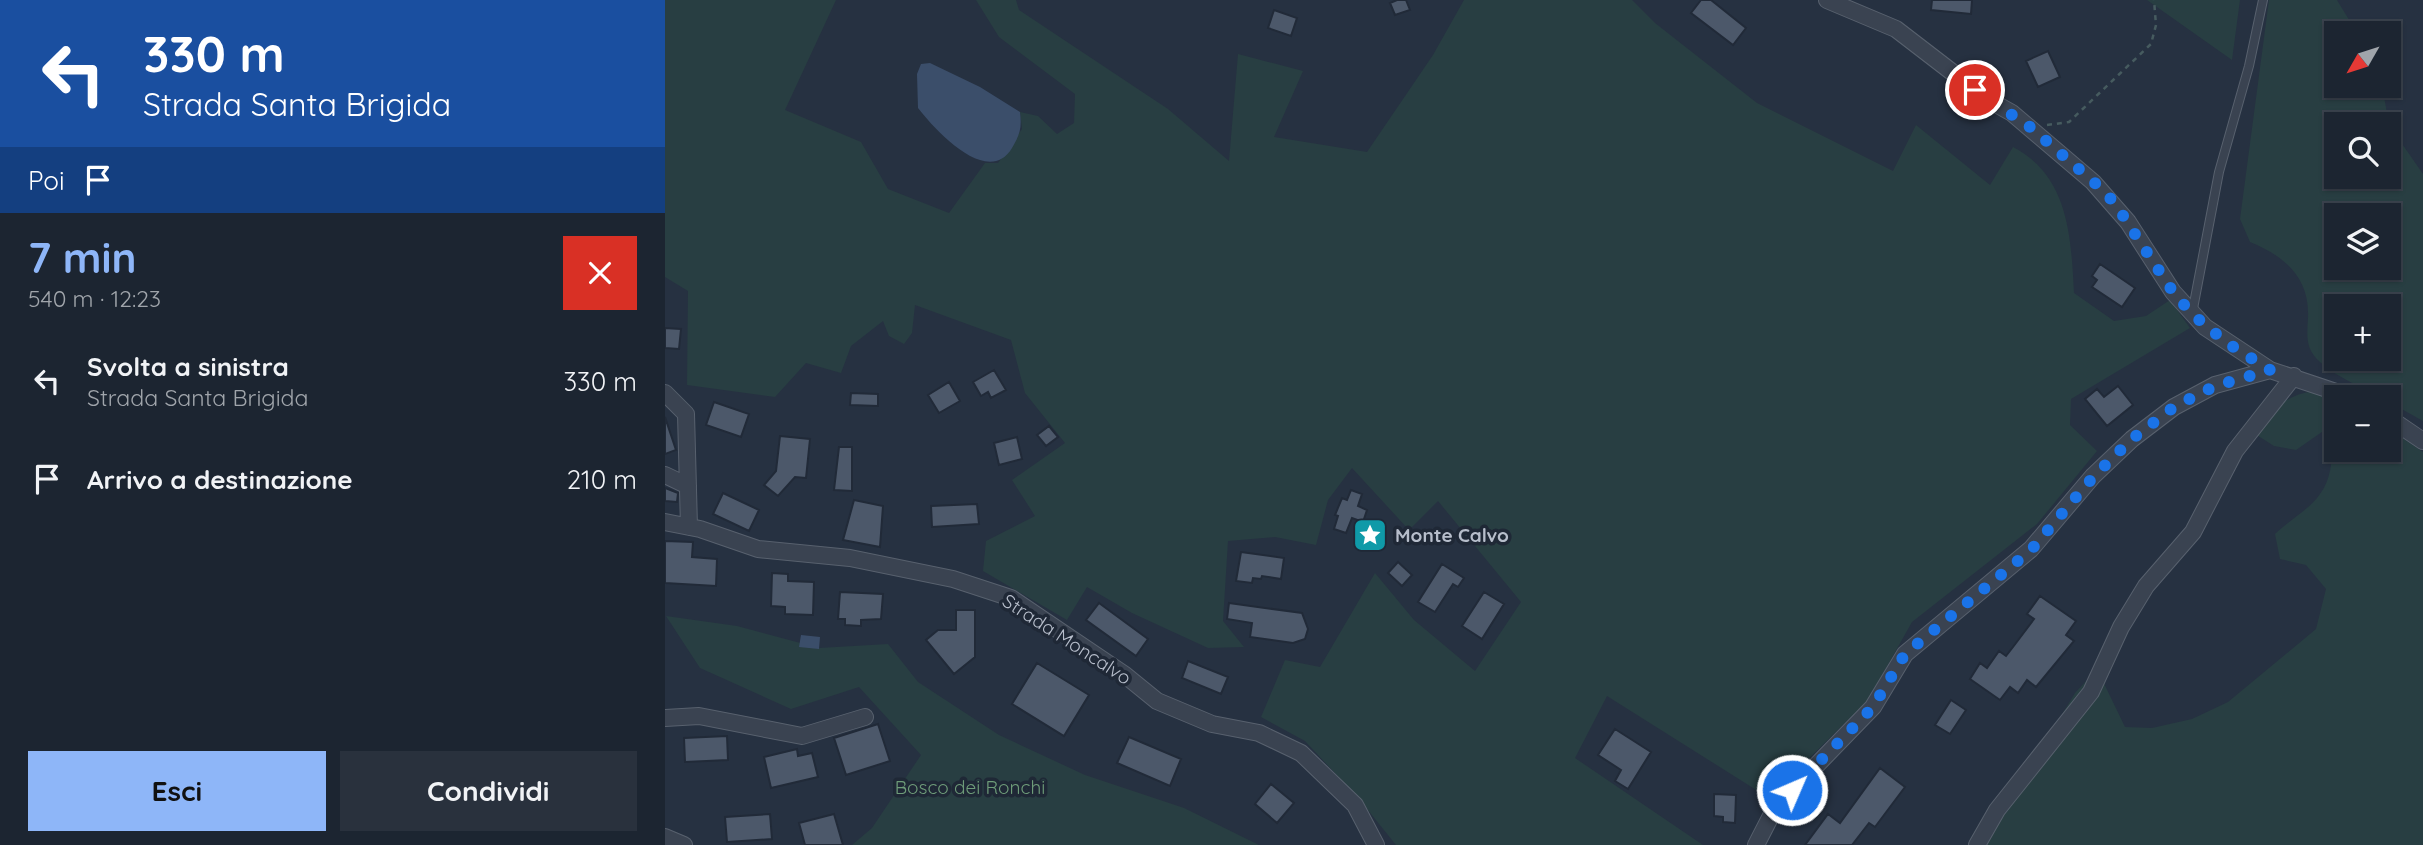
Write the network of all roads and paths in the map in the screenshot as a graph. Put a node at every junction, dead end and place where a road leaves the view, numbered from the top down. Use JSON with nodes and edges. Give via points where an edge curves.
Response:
{"nodes":[{"id":1,"x":1827,"y":0,"type":"edge"},
{"id":2,"x":2154,"y":0,"type":"edge"},
{"id":3,"x":2263,"y":0,"type":"edge"},
{"id":4,"x":2030,"y":127,"type":"junction"},
{"id":5,"x":2192,"y":314,"type":"junction"},
{"id":6,"x":2270,"y":370,"type":"junction"},
{"id":7,"x":2294,"y":376,"type":"junction"},
{"id":8,"x":2324,"y":387,"type":"edge"},
{"id":9,"x":665,"y":393,"type":"edge"},
{"id":10,"x":2401,"y":426,"type":"edge"},
{"id":11,"x":2423,"y":441,"type":"edge"},
{"id":12,"x":665,"y":475,"type":"edge"},
{"id":13,"x":688,"y":486,"type":"junction"},
{"id":14,"x":665,"y":522,"type":"edge"},
{"id":15,"x":689,"y":527,"type":"junction"},
{"id":16,"x":865,"y":717,"type":"dead end"},
{"id":17,"x":665,"y":718,"type":"edge"},
{"id":18,"x":665,"y":837,"type":"edge"},
{"id":19,"x":684,"y":845,"type":"edge"},
{"id":20,"x":1376,"y":845,"type":"edge"},
{"id":21,"x":1756,"y":845,"type":"edge"},
{"id":22,"x":1976,"y":845,"type":"edge"}],
"edges":[{"from":1,"to":4,"type":"street","via":[[1896,29]]},
{"from":2,"to":4,"type":"path","via":[[2156,25],[2151,44],[2137,60],[2069,122]]},
{"from":3,"to":5,"type":"lane","via":[[2219,172]]},
{"from":4,"to":5,"type":"street","via":[[2114,202]]},
{"from":5,"to":6,"type":"street"},
{"from":6,"to":7,"type":"street"},
{"from":6,"to":21,"type":"street","via":[[2215,386],[2174,407],[2132,439],[2031,550],[1905,654],[1873,707],[1775,807]]},
{"from":7,"to":8,"type":"street"},
{"from":7,"to":22,"type":"street","via":[[2235,451],[2193,532],[2146,586],[2091,692],[1997,810]]},
{"from":9,"to":13,"type":"street","via":[[686,414]]},
{"from":10,"to":11,"type":"street"},
{"from":12,"to":13,"type":"street"},
{"from":13,"to":15,"type":"street"},
{"from":14,"to":15,"type":"street","name":"Strada Moncalvo"},
{"from":15,"to":20,"type":"street","name":"Strada Moncalvo","via":[[758,549],[863,561],[953,579],[1011,598],[1125,674],[1157,701],[1212,724],[1259,733],[1301,753],[1355,805]]},
{"from":16,"to":17,"type":"street","via":[[802,736],[699,716]]},
{"from":18,"to":19,"type":"street"}]}
